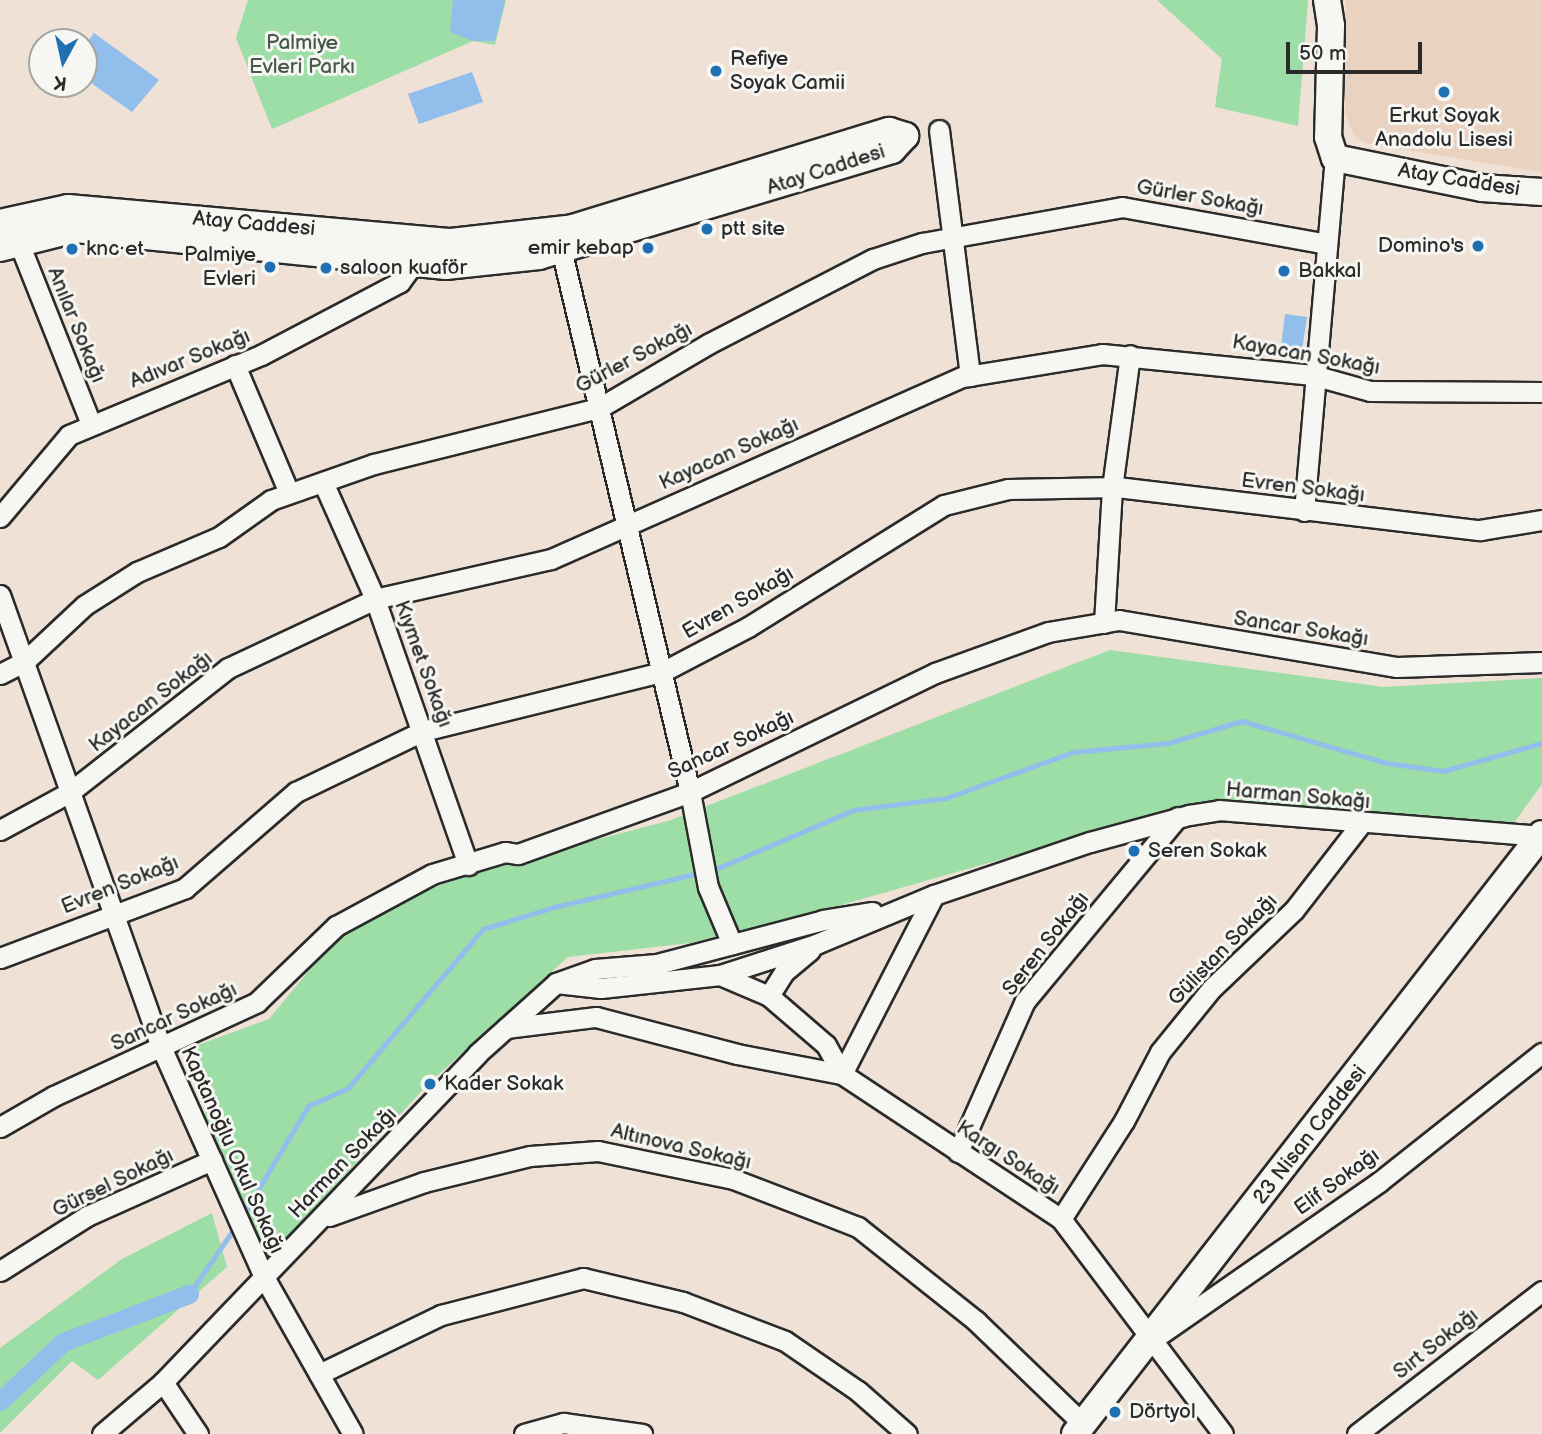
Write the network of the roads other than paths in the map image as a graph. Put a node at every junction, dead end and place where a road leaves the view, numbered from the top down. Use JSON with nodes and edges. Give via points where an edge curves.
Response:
{"nodes":[{"id":1,"x":1327,"y":0,"type":"edge"},
{"id":2,"x":939,"y":130,"type":"dead end"},
{"id":3,"x":1335,"y":158,"type":"junction"},
{"id":4,"x":1542,"y":192,"type":"edge"},
{"id":5,"x":0,"y":223,"type":"edge"},
{"id":6,"x":267,"y":235,"type":"junction"},
{"id":7,"x":956,"y":236,"type":"junction"},
{"id":8,"x":1327,"y":244,"type":"junction"},
{"id":9,"x":10,"y":246,"type":"edge"},
{"id":10,"x":562,"y":253,"type":"junction"},
{"id":11,"x":414,"y":263,"type":"junction"},
{"id":12,"x":1130,"y":355,"type":"junction"},
{"id":13,"x":234,"y":365,"type":"junction"},
{"id":14,"x":1313,"y":375,"type":"junction"},
{"id":15,"x":970,"y":376,"type":"junction"},
{"id":16,"x":1542,"y":392,"type":"edge"},
{"id":17,"x":599,"y":408,"type":"junction"},
{"id":18,"x":91,"y":424,"type":"junction"},
{"id":19,"x":323,"y":482,"type":"junction"},
{"id":20,"x":1112,"y":488,"type":"junction"},
{"id":21,"x":289,"y":493,"type":"junction"},
{"id":22,"x":1304,"y":511,"type":"junction"},
{"id":23,"x":0,"y":517,"type":"edge"},
{"id":24,"x":1542,"y":520,"type":"edge"},
{"id":25,"x":626,"y":524,"type":"junction"},
{"id":26,"x":0,"y":595,"type":"edge"},
{"id":27,"x":375,"y":599,"type":"junction"},
{"id":28,"x":1104,"y":623,"type":"junction"},
{"id":29,"x":24,"y":662,"type":"junction"},
{"id":30,"x":1542,"y":662,"type":"edge"},
{"id":31,"x":662,"y":672,"type":"junction"},
{"id":32,"x":0,"y":674,"type":"edge"},
{"id":33,"x":423,"y":731,"type":"junction"},
{"id":34,"x":70,"y":792,"type":"junction"},
{"id":35,"x":690,"y":792,"type":"junction"},
{"id":36,"x":1178,"y":817,"type":"junction"},
{"id":37,"x":1360,"y":825,"type":"junction"},
{"id":38,"x":0,"y":830,"type":"edge"},
{"id":39,"x":1542,"y":835,"type":"edge"},
{"id":40,"x":468,"y":866,"type":"junction"},
{"id":41,"x":934,"y":895,"type":"junction"},
{"id":42,"x":897,"y":909,"type":"junction"},
{"id":43,"x":113,"y":913,"type":"junction"},
{"id":44,"x":732,"y":944,"type":"junction"},
{"id":45,"x":816,"y":944,"type":"junction"},
{"id":46,"x":0,"y":958,"type":"edge"},
{"id":47,"x":720,"y":975,"type":"junction"},
{"id":48,"x":556,"y":983,"type":"junction"},
{"id":49,"x":769,"y":996,"type":"junction"},
{"id":50,"x":506,"y":1028,"type":"junction"},
{"id":51,"x":162,"y":1049,"type":"junction"},
{"id":52,"x":1542,"y":1053,"type":"edge"},
{"id":53,"x":842,"y":1074,"type":"junction"},
{"id":54,"x":0,"y":1127,"type":"edge"},
{"id":55,"x":958,"y":1152,"type":"junction"},
{"id":56,"x":212,"y":1160,"type":"junction"},
{"id":57,"x":323,"y":1218,"type":"junction"},
{"id":58,"x":1061,"y":1219,"type":"junction"},
{"id":59,"x":0,"y":1271,"type":"edge"},
{"id":60,"x":264,"y":1277,"type":"junction"},
{"id":61,"x":1542,"y":1291,"type":"edge"},
{"id":62,"x":1152,"y":1340,"type":"junction"},
{"id":63,"x":319,"y":1374,"type":"junction"},
{"id":64,"x":163,"y":1382,"type":"junction"},
{"id":65,"x":1079,"y":1429,"type":"edge"},
{"id":66,"x":102,"y":1434,"type":"edge"},
{"id":67,"x":198,"y":1434,"type":"edge"},
{"id":68,"x":353,"y":1434,"type":"edge"},
{"id":69,"x":524,"y":1434,"type":"edge"},
{"id":70,"x":642,"y":1434,"type":"edge"},
{"id":71,"x":907,"y":1434,"type":"edge"},
{"id":72,"x":1223,"y":1434,"type":"edge"},
{"id":73,"x":1357,"y":1434,"type":"edge"}],
"edges":[{"from":1,"to":3,"type":"main road","via":[[1332,26],[1328,137]]},
{"from":2,"to":7,"type":"street"},
{"from":3,"to":4,"type":"main road","name":"Atay Caddesi","via":[[1482,188]]},
{"from":3,"to":8,"type":"street"},
{"from":5,"to":6,"type":"main road","name":"Atay Caddesi","via":[[68,208]]},
{"from":6,"to":9,"type":"main road","name":"Atay Caddesi","via":[[76,229]]},
{"from":6,"to":10,"type":"main road","name":"Atay Caddesi","via":[[451,242],[573,228],[889,131],[905,136],[892,150]]},
{"from":6,"to":11,"type":"main road","name":"Atay Caddesi"},
{"from":7,"to":8,"type":"street","name":"Gürler Sokağı","via":[[1122,207]]},
{"from":7,"to":15,"type":"street"},
{"from":7,"to":17,"type":"street","name":"Gürler Sokağı","via":[[873,259],[708,344]]},
{"from":8,"to":14,"type":"street"},
{"from":9,"to":18,"type":"street","name":"Anılar Sokağı"},
{"from":10,"to":11,"type":"main road","name":"Atay Caddesi","via":[[446,266]]},
{"from":10,"to":17,"type":"street"},
{"from":11,"to":13,"type":"street","name":"Adıvar Sokağı","via":[[400,282]]},
{"from":12,"to":14,"type":"street","name":"Kayacan Sokağı"},
{"from":12,"to":15,"type":"street","name":"Kayacan Sokağı","via":[[1102,354]]},
{"from":12,"to":20,"type":"street"},
{"from":13,"to":18,"type":"street","name":"Adıvar Sokağı"},
{"from":13,"to":21,"type":"street"},
{"from":14,"to":16,"type":"street","name":"Kayacan Sokağı","via":[[1370,391]]},
{"from":14,"to":22,"type":"street"},
{"from":15,"to":25,"type":"street","name":"Kayacan Sokağı"},
{"from":17,"to":19,"type":"street","name":"Gürler Sokağı","via":[[373,464]]},
{"from":17,"to":25,"type":"street"},
{"from":18,"to":23,"type":"street","name":"Adıvar Sokağı","via":[[69,435]]},
{"from":19,"to":21,"type":"street","name":"Gürler Sokağı"},
{"from":19,"to":27,"type":"street","name":"Kıymet Sokağı"},
{"from":20,"to":22,"type":"street","name":"Evren Sokağı"},
{"from":20,"to":28,"type":"street"},
{"from":20,"to":31,"type":"street","name":"Evren Sokağı","via":[[1008,489],[944,505],[748,627]]},
{"from":21,"to":29,"type":"street","name":"Gürler Sokağı","via":[[271,500],[219,537],[137,572],[85,605]]},
{"from":22,"to":24,"type":"street","name":"Evren Sokağı","via":[[1480,530]]},
{"from":25,"to":27,"type":"street","name":"Kayacan Sokağı","via":[[551,559]]},
{"from":25,"to":31,"type":"street"},
{"from":26,"to":29,"type":"street","name":"Kaptanoğlu Okul Sokağı"},
{"from":27,"to":33,"type":"street","name":"Kıymet Sokağı"},
{"from":27,"to":34,"type":"street","name":"Kayacan Sokağı","via":[[228,668]]},
{"from":28,"to":30,"type":"street","name":"Sancar Sokağı","via":[[1119,620],[1398,667]]},
{"from":28,"to":35,"type":"street","name":"Sancar Sokağı","via":[[1048,632],[935,673]]},
{"from":29,"to":32,"type":"street","name":"Gürler Sokağı"},
{"from":29,"to":34,"type":"street","name":"Kaptanoğlu Okul Sokağı"},
{"from":31,"to":33,"type":"street","name":"Evren Sokağı"},
{"from":31,"to":35,"type":"street"},
{"from":33,"to":40,"type":"street","name":"Kıymet Sokağı"},
{"from":33,"to":43,"type":"street","name":"Evren Sokağı","via":[[296,792],[185,888]]},
{"from":34,"to":38,"type":"street","name":"Kayacan Sokağı"},
{"from":34,"to":43,"type":"street","name":"Kaptanoğlu Okul Sokağı"},
{"from":35,"to":40,"type":"street","name":"Sancar Sokağı","via":[[518,854],[505,852]]},
{"from":35,"to":44,"type":"street","via":[[708,887]]},
{"from":36,"to":37,"type":"street","name":"Harman Sokağı","via":[[1219,810]]},
{"from":36,"to":41,"type":"street","name":"Harman Sokağı"},
{"from":36,"to":55,"type":"street","name":"Seren Sokağı","via":[[1025,1001]]},
{"from":37,"to":39,"type":"street","name":"Harman Sokağı"},
{"from":37,"to":58,"type":"street","name":"Gülistan Sokağı","via":[[1294,910],[1212,988],[1160,1052],[1124,1121]]},
{"from":39,"to":62,"type":"main road","name":"23 Nisan Caddesi"},
{"from":40,"to":51,"type":"street","name":"Sancar Sokağı","via":[[432,874],[336,926],[257,1002]]},
{"from":41,"to":42,"type":"street","name":"Harman Sokağı"},
{"from":41,"to":53,"type":"street"},
{"from":42,"to":44,"type":"street","name":"Harman Sokağı","via":[[822,920]]},
{"from":42,"to":45,"type":"street","name":"Harman Sokağı"},
{"from":43,"to":46,"type":"street","name":"Evren Sokağı"},
{"from":43,"to":51,"type":"street","name":"Kaptanoğlu Okul Sokağı"},
{"from":44,"to":48,"type":"street","name":"Harman Sokağı","via":[[657,964],[596,969]]},
{"from":45,"to":47,"type":"street","name":"Harman Sokağı"},
{"from":45,"to":49,"type":"street","via":[[785,972]]},
{"from":47,"to":48,"type":"street","name":"Harman Sokağı","via":[[601,988]]},
{"from":47,"to":49,"type":"street","name":"Kargı Sokağı"},
{"from":48,"to":50,"type":"street","name":"Harman Sokağı"},
{"from":49,"to":53,"type":"street","name":"Kargı Sokağı","via":[[826,1045]]},
{"from":50,"to":53,"type":"street","via":[[596,1017],[737,1054]]},
{"from":50,"to":57,"type":"street","name":"Harman Sokağı"},
{"from":51,"to":54,"type":"street","name":"Sancar Sokağı","via":[[54,1096]]},
{"from":51,"to":56,"type":"street","name":"Kaptanoğlu Okul Sokağı"},
{"from":52,"to":62,"type":"street","name":"Elif Sokağı","via":[[1379,1182]]},
{"from":53,"to":55,"type":"street","name":"Kargı Sokağı"},
{"from":55,"to":58,"type":"street","name":"Kargı Sokağı"},
{"from":56,"to":59,"type":"street","name":"Gürsel Sokağı","via":[[87,1216]]},
{"from":56,"to":60,"type":"street","name":"Kaptanoğlu Okul Sokağı"},
{"from":57,"to":60,"type":"street","name":"Harman Sokağı"},
{"from":57,"to":65,"type":"street","name":"Altınova Sokağı","via":[[424,1182],[530,1156],[598,1151],[733,1179],[858,1227],[976,1321]]},
{"from":58,"to":62,"type":"street","name":"Kargı Sokağı"},
{"from":60,"to":63,"type":"street","name":"Kaptanoğlu Okul Sokağı"},
{"from":60,"to":64,"type":"street","name":"Harman Sokağı"},
{"from":61,"to":73,"type":"street","name":"Sırt Sokağı"},
{"from":62,"to":65,"type":"main road","name":"23 Nisan Caddesi"},
{"from":62,"to":72,"type":"street","name":"Kargı Sokağı"},
{"from":63,"to":68,"type":"street","name":"Kaptanoğlu Okul Sokağı"},
{"from":63,"to":71,"type":"street","via":[[441,1315],[583,1278],[683,1302],[785,1342],[858,1391]]},
{"from":64,"to":66,"type":"street","name":"Harman Sokağı"},
{"from":64,"to":67,"type":"street"},
{"from":69,"to":70,"type":"street","via":[[564,1423]]}]}
